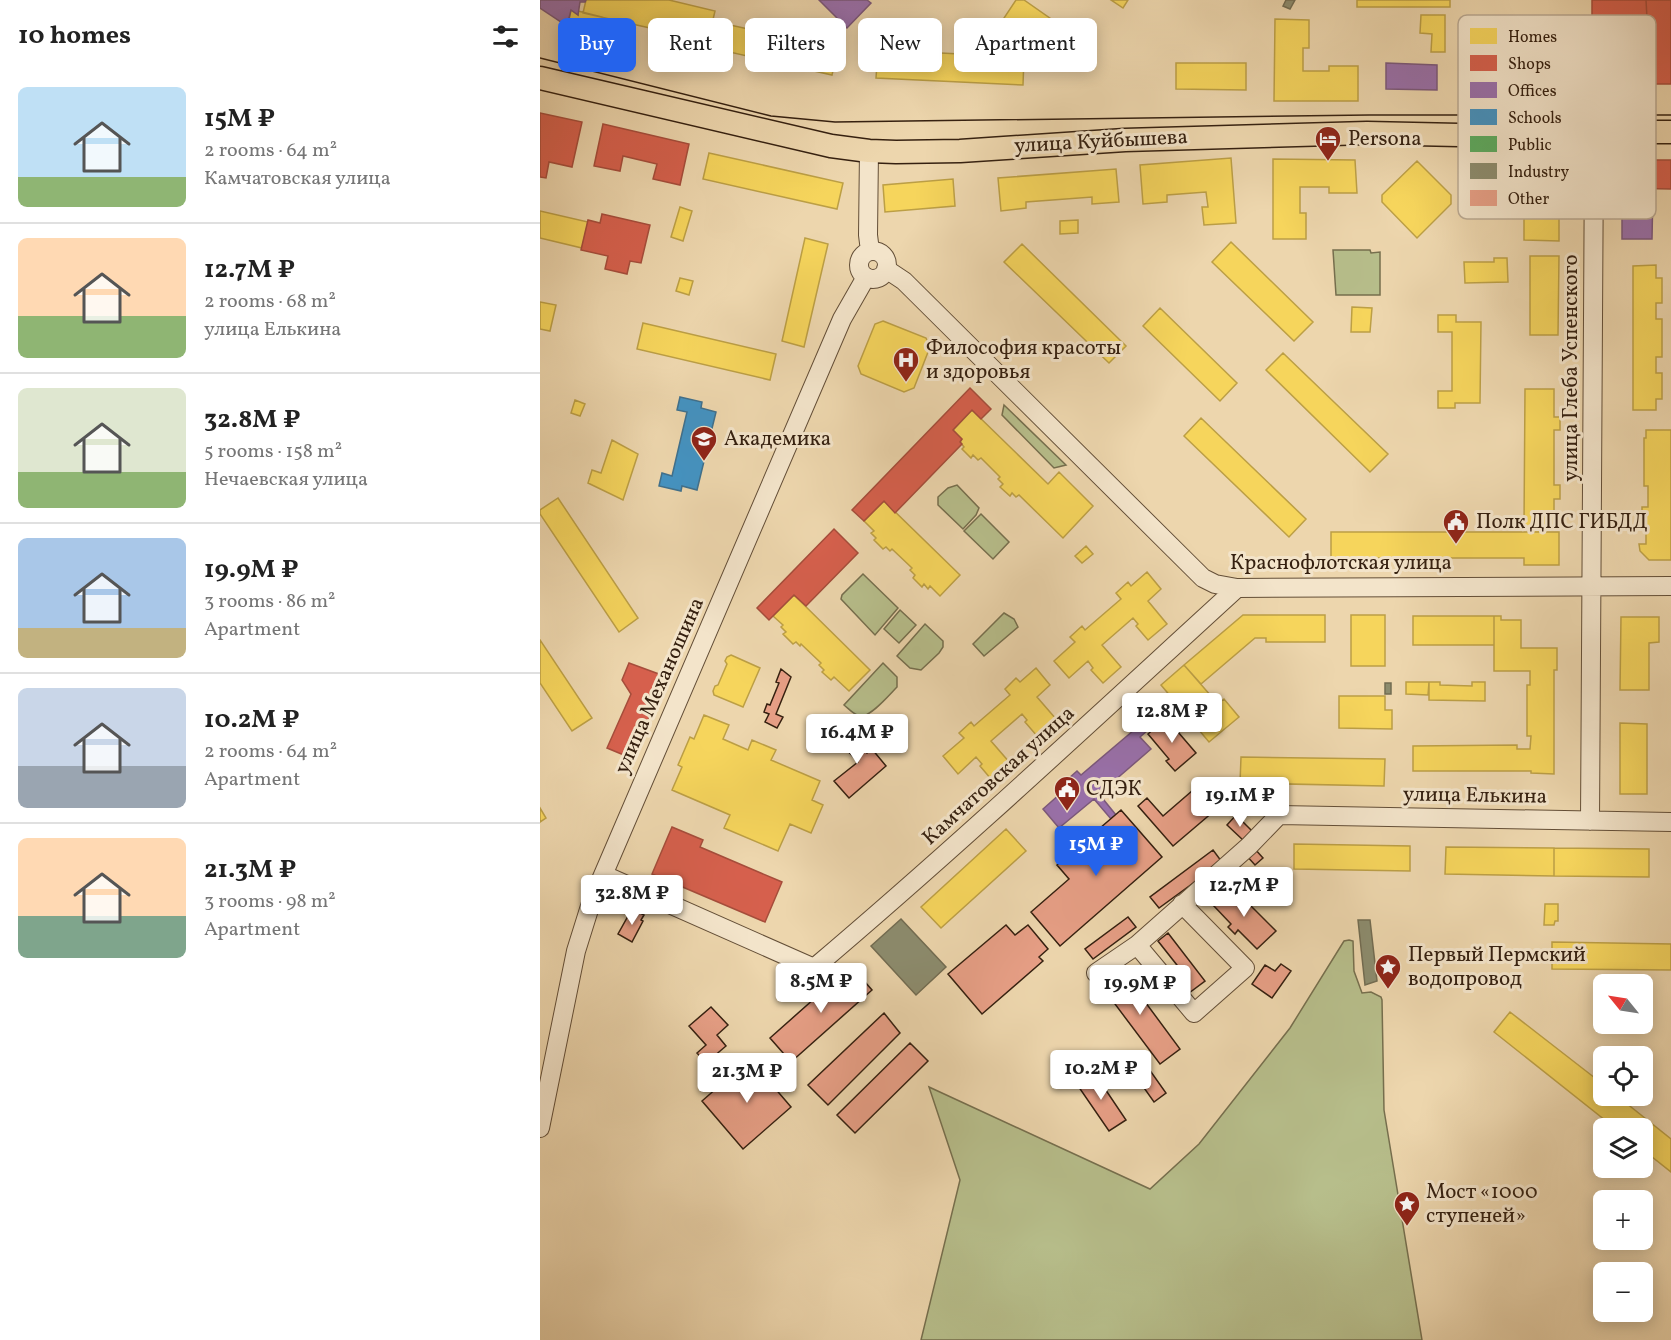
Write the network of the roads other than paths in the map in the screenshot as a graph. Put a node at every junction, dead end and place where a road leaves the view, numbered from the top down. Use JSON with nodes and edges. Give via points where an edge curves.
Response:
{"nodes":[{"id":1,"x":540,"y":78,"type":"edge"},
{"id":2,"x":1458,"y":135,"type":"edge"},
{"id":3,"x":869,"y":151,"type":"junction"},
{"id":4,"x":1594,"y":219,"type":"edge"},
{"id":5,"x":870,"y":251,"type":"junction"},
{"id":6,"x":886,"y":269,"type":"junction"},
{"id":7,"x":866,"y":278,"type":"junction"},
{"id":8,"x":1592,"y":585,"type":"junction"},
{"id":9,"x":1671,"y":586,"type":"edge"},
{"id":10,"x":1237,"y":588,"type":"junction"},
{"id":11,"x":1590,"y":821,"type":"junction"},
{"id":12,"x":1671,"y":822,"type":"edge"},
{"id":13,"x":604,"y":876,"type":"junction"},
{"id":14,"x":1182,"y":904,"type":"junction"},
{"id":15,"x":1137,"y":945,"type":"junction"},
{"id":16,"x":1096,"y":973,"type":"dead end"},
{"id":17,"x":540,"y":1128,"type":"edge"}],
"edges":[{"from":1,"to":3,"type":"main road","name":"улица Куйбышева","via":[[831,146]]},
{"from":2,"to":3,"type":"main road","name":"улица Куйбышева","via":[[1368,133],[1044,143],[960,151]]},
{"from":3,"to":5,"type":"street"},
{"from":4,"to":8,"type":"street","name":"улица Глеба Успенского"},
{"from":5,"to":6,"type":"street","via":[[883,255]]},
{"from":5,"to":7,"type":"street","via":[[861,256],[858,265]]},
{"from":6,"to":7,"type":"street","via":[[880,277]]},
{"from":6,"to":10,"type":"street","name":"Краснофлотская улица","via":[[904,281],[1203,578]]},
{"from":7,"to":13,"type":"street","name":"улица Механошина","via":[[842,319]]},
{"from":8,"to":9,"type":"street","name":"Краснофлотская улица"},
{"from":8,"to":10,"type":"street","name":"Краснофлотская улица"},
{"from":8,"to":11,"type":"street","name":"улица Глеба Успенского"},
{"from":10,"to":13,"type":"street","name":"Камчатовская улица","via":[[1002,805],[814,968]]},
{"from":11,"to":12,"type":"street","name":"улица Елькина"},
{"from":11,"to":14,"type":"street","name":"улица Елькина","via":[[1279,814]]},
{"from":13,"to":17,"type":"street","name":"улица Механошина","via":[[576,951]]},
{"from":14,"to":15,"type":"street"},
{"from":14,"to":15,"type":"street","via":[[1245,968],[1194,1013]]},
{"from":15,"to":16,"type":"street"}]}
